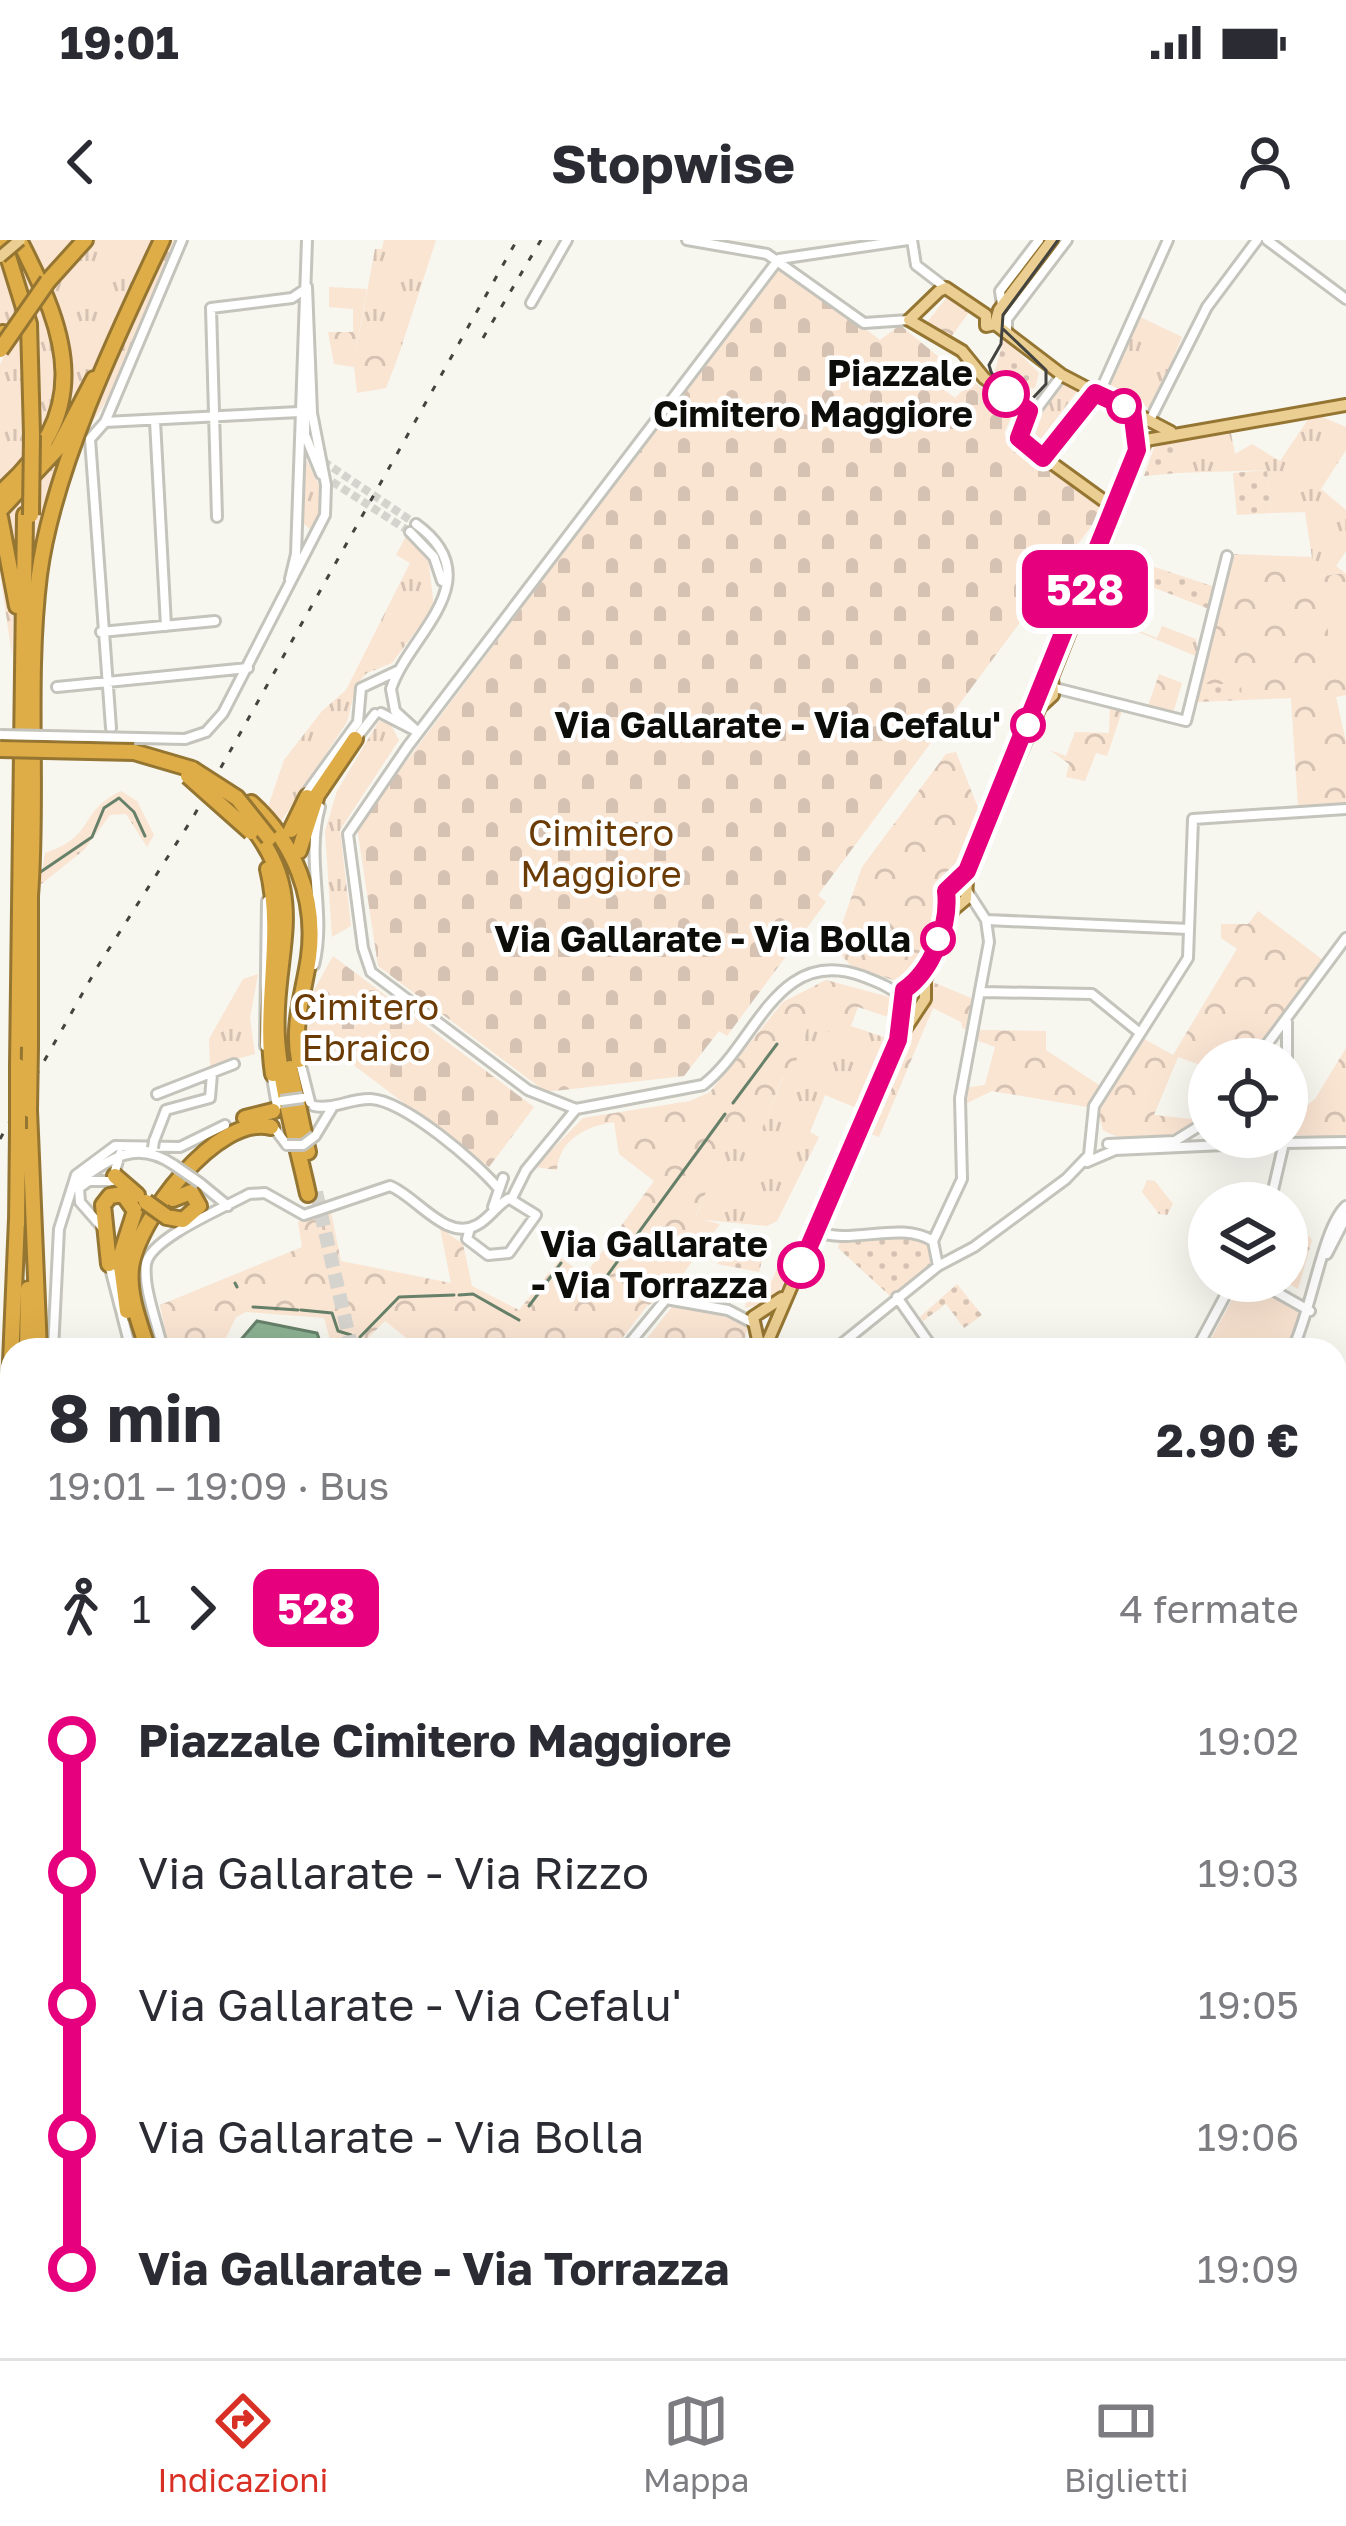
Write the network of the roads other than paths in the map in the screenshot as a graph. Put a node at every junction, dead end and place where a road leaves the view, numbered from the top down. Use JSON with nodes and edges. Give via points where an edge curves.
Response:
{"nodes":[{"id":1,"x":86,"y":240,"type":"edge"},
{"id":2,"x":159,"y":240,"type":"edge"},
{"id":3,"x":182,"y":240,"type":"edge"},
{"id":4,"x":310,"y":240,"type":"edge"},
{"id":5,"x":567,"y":240,"type":"edge"},
{"id":6,"x":687,"y":240,"type":"edge"},
{"id":7,"x":910,"y":240,"type":"edge"},
{"id":8,"x":1039,"y":240,"type":"edge"},
{"id":9,"x":1052,"y":240,"type":"edge"},
{"id":10,"x":1067,"y":240,"type":"edge"},
{"id":11,"x":1168,"y":240,"type":"edge"},
{"id":12,"x":1257,"y":240,"type":"edge"},
{"id":13,"x":1267,"y":240,"type":"edge"},
{"id":14,"x":8,"y":244,"type":"edge"},
{"id":15,"x":778,"y":260,"type":"junction"},
{"id":16,"x":48,"y":281,"type":"junction"},
{"id":17,"x":307,"y":287,"type":"junction"},
{"id":18,"x":942,"y":289,"type":"junction"},
{"id":19,"x":292,"y":298,"type":"junction"},
{"id":20,"x":1346,"y":299,"type":"edge"},
{"id":21,"x":531,"y":303,"type":"dead end"},
{"id":22,"x":303,"y":309,"type":"junction"},
{"id":23,"x":993,"y":316,"type":"junction"},
{"id":24,"x":906,"y":319,"type":"junction"},
{"id":25,"x":1007,"y":333,"type":"junction"},
{"id":26,"x":2,"y":335,"type":"edge"},
{"id":27,"x":0,"y":350,"type":"edge"},
{"id":28,"x":1062,"y":375,"type":"junction"},
{"id":29,"x":1095,"y":393,"type":"junction"},
{"id":30,"x":1346,"y":401,"type":"edge"},
{"id":31,"x":302,"y":412,"type":"junction"},
{"id":32,"x":214,"y":419,"type":"junction"},
{"id":33,"x":1028,"y":419,"type":"junction"},
{"id":34,"x":155,"y":421,"type":"junction"},
{"id":35,"x":105,"y":422,"type":"junction"},
{"id":36,"x":1145,"y":426,"type":"junction"},
{"id":37,"x":1174,"y":433,"type":"junction"},
{"id":38,"x":316,"y":453,"type":"tunnel mouth"},
{"id":39,"x":1043,"y":458,"type":"junction"},
{"id":40,"x":321,"y":474,"type":"tunnel mouth"},
{"id":41,"x":1134,"y":479,"type":"junction"},
{"id":42,"x":298,"y":484,"type":"junction"},
{"id":43,"x":0,"y":493,"type":"edge"},
{"id":44,"x":0,"y":513,"type":"edge"},
{"id":45,"x":28,"y":515,"type":"junction"},
{"id":46,"x":217,"y":517,"type":"dead end"},
{"id":47,"x":1112,"y":523,"type":"junction"},
{"id":48,"x":413,"y":528,"type":"tunnel mouth"},
{"id":49,"x":318,"y":534,"type":"junction"},
{"id":50,"x":1227,"y":556,"type":"dead end"},
{"id":51,"x":287,"y":589,"type":"junction"},
{"id":52,"x":215,"y":621,"type":"dead end"},
{"id":53,"x":166,"y":626,"type":"junction"},
{"id":54,"x":101,"y":632,"type":"junction"},
{"id":55,"x":249,"y":668,"type":"junction"},
{"id":56,"x":398,"y":671,"type":"junction"},
{"id":57,"x":381,"y":680,"type":"junction"},
{"id":58,"x":107,"y":681,"type":"junction"},
{"id":59,"x":1049,"y":685,"type":"junction"},
{"id":60,"x":58,"y":687,"type":"dead end"},
{"id":61,"x":391,"y":689,"type":"junction"},
{"id":62,"x":392,"y":701,"type":"junction"},
{"id":63,"x":360,"y":702,"type":"junction"},
{"id":64,"x":378,"y":713,"type":"junction"},
{"id":65,"x":432,"y":714,"type":"junction"},
{"id":66,"x":407,"y":723,"type":"junction"},
{"id":67,"x":111,"y":728,"type":"dead end"},
{"id":68,"x":418,"y":732,"type":"junction"},
{"id":69,"x":0,"y":735,"type":"edge"},
{"id":70,"x":355,"y":739,"type":"junction"},
{"id":71,"x":408,"y":746,"type":"junction"},
{"id":72,"x":0,"y":753,"type":"edge"},
{"id":73,"x":22,"y":766,"type":"junction"},
{"id":74,"x":190,"y":773,"type":"junction"},
{"id":75,"x":316,"y":782,"type":"joint"},
{"id":76,"x":1346,"y":809,"type":"edge"},
{"id":77,"x":275,"y":839,"type":"junction"},
{"id":78,"x":298,"y":851,"type":"dead end"},
{"id":79,"x":963,"y":888,"type":"junction"},
{"id":80,"x":30,"y":896,"type":"junction"},
{"id":81,"x":300,"y":899,"type":"dead end"},
{"id":82,"x":272,"y":902,"type":"dead end"},
{"id":83,"x":955,"y":904,"type":"junction"},
{"id":84,"x":986,"y":920,"type":"junction"},
{"id":85,"x":1189,"y":928,"type":"junction"},
{"id":86,"x":1344,"y":942,"type":"edge"},
{"id":87,"x":882,"y":984,"type":"junction"},
{"id":88,"x":916,"y":987,"type":"junction"},
{"id":89,"x":982,"y":992,"type":"junction"},
{"id":90,"x":908,"y":1003,"type":"junction"},
{"id":91,"x":1289,"y":1015,"type":"junction"},
{"id":92,"x":1140,"y":1033,"type":"junction"},
{"id":93,"x":1272,"y":1038,"type":"edge"},
{"id":94,"x":1286,"y":1038,"type":"edge"},
{"id":95,"x":299,"y":1060,"type":"junction"},
{"id":96,"x":233,"y":1064,"type":"dead end"},
{"id":97,"x":212,"y":1074,"type":"junction"},
{"id":98,"x":157,"y":1094,"type":"dead end"},
{"id":99,"x":277,"y":1102,"type":"junction"},
{"id":100,"x":307,"y":1105,"type":"junction"},
{"id":101,"x":333,"y":1107,"type":"junction"},
{"id":102,"x":572,"y":1113,"type":"junction"},
{"id":103,"x":320,"y":1123,"type":"junction"},
{"id":104,"x":225,"y":1125,"type":"junction"},
{"id":105,"x":1188,"y":1131,"type":"edge"},
{"id":106,"x":1346,"y":1142,"type":"edge"},
{"id":107,"x":1308,"y":1143,"type":"edge"},
{"id":108,"x":1188,"y":1146,"type":"edge"},
{"id":109,"x":153,"y":1147,"type":"junction"},
{"id":110,"x":1100,"y":1148,"type":"junction"},
{"id":111,"x":120,"y":1154,"type":"junction"},
{"id":112,"x":98,"y":1166,"type":"junction"},
{"id":113,"x":482,"y":1170,"type":"junction"},
{"id":114,"x":114,"y":1172,"type":"junction"},
{"id":115,"x":503,"y":1178,"type":"junction"},
{"id":116,"x":517,"y":1181,"type":"junction"},
{"id":117,"x":98,"y":1183,"type":"junction"},
{"id":118,"x":498,"y":1189,"type":"junction"},
{"id":119,"x":510,"y":1199,"type":"junction"},
{"id":120,"x":228,"y":1206,"type":"junction"},
{"id":121,"x":1346,"y":1206,"type":"edge"},
{"id":122,"x":490,"y":1214,"type":"junction"},
{"id":123,"x":1346,"y":1217,"type":"edge"},
{"id":124,"x":471,"y":1228,"type":"junction"},
{"id":125,"x":58,"y":1229,"type":"junction"},
{"id":126,"x":815,"y":1232,"type":"junction"},
{"id":127,"x":140,"y":1240,"type":"junction"},
{"id":128,"x":932,"y":1240,"type":"junction"},
{"id":129,"x":31,"y":1250,"type":"junction"},
{"id":130,"x":1324,"y":1261,"type":"junction"},
{"id":131,"x":109,"y":1264,"type":"junction"},
{"id":132,"x":938,"y":1266,"type":"junction"},
{"id":133,"x":121,"y":1276,"type":"junction"},
{"id":134,"x":14,"y":1277,"type":"junction"},
{"id":135,"x":897,"y":1298,"type":"junction"},
{"id":136,"x":1222,"y":1302,"type":"edge"},
{"id":137,"x":1294,"y":1302,"type":"edge"},
{"id":138,"x":728,"y":1310,"type":"junction"},
{"id":139,"x":1310,"y":1311,"type":"junction"},
{"id":140,"x":769,"y":1312,"type":"junction"},
{"id":141,"x":755,"y":1327,"type":"junction"},
{"id":142,"x":770,"y":1332,"type":"junction"},
{"id":143,"x":12,"y":1338,"type":"edge"},
{"id":144,"x":16,"y":1338,"type":"edge"},
{"id":145,"x":27,"y":1338,"type":"edge"},
{"id":146,"x":38,"y":1338,"type":"edge"},
{"id":147,"x":53,"y":1338,"type":"edge"},
{"id":148,"x":136,"y":1338,"type":"edge"},
{"id":149,"x":137,"y":1338,"type":"edge"},
{"id":150,"x":138,"y":1338,"type":"edge"},
{"id":151,"x":161,"y":1338,"type":"edge"},
{"id":152,"x":634,"y":1338,"type":"edge"},
{"id":153,"x":758,"y":1338,"type":"edge"},
{"id":154,"x":767,"y":1338,"type":"edge"},
{"id":155,"x":849,"y":1338,"type":"edge"},
{"id":156,"x":925,"y":1338,"type":"edge"},
{"id":157,"x":1202,"y":1338,"type":"edge"},
{"id":158,"x":1298,"y":1338,"type":"edge"}],
"edges":[{"from":1,"to":16,"type":"highway"},
{"from":2,"to":44,"type":"highway","via":[[66,436]]},
{"from":2,"to":80,"type":"highway","via":[[46,534],[36,618]]},
{"from":3,"to":35,"type":"street"},
{"from":4,"to":17,"type":"street"},
{"from":5,"to":21,"type":"street"},
{"from":6,"to":15,"type":"street"},
{"from":7,"to":15,"type":"street"},
{"from":7,"to":18,"type":"street","via":[[916,265]]},
{"from":8,"to":23,"type":"street","via":[[1000,291]]},
{"from":9,"to":23,"type":"main road"},
{"from":10,"to":25,"type":"street","via":[[1007,319]]},
{"from":11,"to":29,"type":"street"},
{"from":12,"to":36,"type":"street","via":[[1208,307]]},
{"from":13,"to":20,"type":"street"},
{"from":14,"to":43,"type":"highway","via":[[57,327],[65,387],[45,446]]},
{"from":14,"to":45,"type":"highway","bridge":true,"via":[[24,332]]},
{"from":15,"to":24,"type":"street","via":[[864,323]]},
{"from":15,"to":65,"type":"street"},
{"from":16,"to":26,"type":"highway","bridge":true},
{"from":16,"to":27,"type":"highway","bridge":true},
{"from":17,"to":19,"type":"street"},
{"from":17,"to":22,"type":"street"},
{"from":17,"to":31,"type":"street"},
{"from":17,"to":49,"type":"street","via":[[313,413],[327,495]]},
{"from":18,"to":23,"type":"main road"},
{"from":18,"to":24,"type":"main road"},
{"from":19,"to":22,"type":"street"},
{"from":19,"to":32,"type":"street","via":[[211,308]]},
{"from":22,"to":31,"type":"street"},
{"from":23,"to":25,"type":"main road"},
{"from":24,"to":33,"type":"main road","via":[[970,358],[1028,410]]},
{"from":25,"to":28,"type":"main road"},
{"from":28,"to":29,"type":"main road"},
{"from":28,"to":33,"type":"street"},
{"from":29,"to":36,"type":"main road"},
{"from":29,"to":39,"type":"street"},
{"from":30,"to":37,"type":"main road"},
{"from":31,"to":32,"type":"street"},
{"from":31,"to":38,"type":"street"},
{"from":31,"to":40,"type":"street"},
{"from":31,"to":42,"type":"street"},
{"from":32,"to":34,"type":"street"},
{"from":32,"to":46,"type":"street"},
{"from":33,"to":39,"type":"main road","via":[[1020,440]]},
{"from":34,"to":35,"type":"street"},
{"from":34,"to":53,"type":"street"},
{"from":35,"to":54,"type":"street","via":[[90,440]]},
{"from":36,"to":37,"type":"main road"},
{"from":36,"to":41,"type":"main road"},
{"from":36,"to":47,"type":"main road"},
{"from":37,"to":41,"type":"main road","via":[[1152,443]]},
{"from":39,"to":47,"type":"main road","via":[[1107,503]]},
{"from":41,"to":59,"type":"main road"},
{"from":42,"to":49,"type":"street","via":[[302,531]]},
{"from":42,"to":51,"type":"street"},
{"from":44,"to":73,"type":"highway","via":[[18,610]]},
{"from":45,"to":73,"type":"highway"},
{"from":45,"to":80,"type":"highway"},
{"from":47,"to":59,"type":"main road"},
{"from":48,"to":56,"type":"street","via":[[441,553],[445,595]]},
{"from":49,"to":51,"type":"street"},
{"from":50,"to":59,"type":"street","via":[[1186,721]]},
{"from":51,"to":55,"type":"street"},
{"from":52,"to":53,"type":"street"},
{"from":53,"to":54,"type":"street"},
{"from":54,"to":58,"type":"street"},
{"from":55,"to":58,"type":"street"},
{"from":55,"to":69,"type":"street","bridge":true,"via":[[215,724],[185,740]]},
{"from":56,"to":57,"type":"street"},
{"from":56,"to":61,"type":"street"},
{"from":57,"to":61,"type":"street"},
{"from":57,"to":63,"type":"street","via":[[365,684]]},
{"from":58,"to":60,"type":"street"},
{"from":58,"to":67,"type":"street"},
{"from":59,"to":79,"type":"main road","via":[[1036,688],[1042,700]]},
{"from":61,"to":62,"type":"street"},
{"from":62,"to":64,"type":"street"},
{"from":62,"to":66,"type":"street"},
{"from":63,"to":64,"type":"street"},
{"from":63,"to":75,"type":"street","via":[[358,722]]},
{"from":64,"to":66,"type":"street"},
{"from":64,"to":70,"type":"street"},
{"from":65,"to":66,"type":"street"},
{"from":65,"to":68,"type":"street"},
{"from":66,"to":68,"type":"street"},
{"from":66,"to":71,"type":"street"},
{"from":68,"to":71,"type":"street"},
{"from":70,"to":78,"type":"highway","via":[[317,795]]},
{"from":70,"to":95,"type":"street","via":[[326,791],[314,834],[320,930]]},
{"from":71,"to":102,"type":"street","via":[[348,834],[365,962],[518,1084]]},
{"from":72,"to":74,"type":"highway","bridge":true},
{"from":73,"to":134,"type":"highway","bridge":true},
{"from":74,"to":77,"type":"highway","bridge":true},
{"from":74,"to":77,"type":"highway","bridge":true,"via":[[225,783]]},
{"from":75,"to":77,"type":"highway"},
{"from":76,"to":85,"type":"street","via":[[1193,819]]},
{"from":77,"to":95,"type":"highway","via":[[298,868],[310,919]]},
{"from":77,"to":99,"type":"highway","via":[[287,916]]},
{"from":77,"to":100,"type":"highway","via":[[296,916],[286,1038]]},
{"from":79,"to":83,"type":"main road"},
{"from":79,"to":83,"type":"main road","via":[[947,888]]},
{"from":79,"to":84,"type":"street"},
{"from":80,"to":129,"type":"highway","bridge":true},
{"from":81,"to":100,"type":"highway","via":[[290,1041]]},
{"from":82,"to":99,"type":"highway"},
{"from":83,"to":84,"type":"street"},
{"from":83,"to":88,"type":"main road"},
{"from":84,"to":85,"type":"street"},
{"from":84,"to":89,"type":"street"},
{"from":85,"to":92,"type":"street","via":[[1188,958]]},
{"from":86,"to":91,"type":"street"},
{"from":87,"to":88,"type":"street"},
{"from":87,"to":90,"type":"street"},
{"from":87,"to":102,"type":"street","via":[[838,970],[801,976],[773,997],[703,1085]]},
{"from":88,"to":90,"type":"main road"},
{"from":88,"to":90,"type":"main road"},
{"from":89,"to":92,"type":"street","via":[[1094,994]]},
{"from":89,"to":128,"type":"street","via":[[959,1098],[964,1163]]},
{"from":90,"to":126,"type":"main road"},
{"from":91,"to":93,"type":"street"},
{"from":91,"to":94,"type":"street"},
{"from":92,"to":110,"type":"street","via":[[1094,1106]]},
{"from":95,"to":100,"type":"street"},
{"from":96,"to":97,"type":"street"},
{"from":97,"to":98,"type":"street"},
{"from":97,"to":109,"type":"street","via":[[208,1100],[166,1110]]},
{"from":99,"to":100,"type":"street","bridge":true},
{"from":99,"to":100,"type":"highway","via":[[312,1193]]},
{"from":99,"to":103,"type":"street","bridge":true,"via":[[287,1144],[303,1145]]},
{"from":99,"to":104,"type":"highway"},
{"from":99,"to":127,"type":"highway","via":[[212,1144]]},
{"from":100,"to":101,"type":"street"},
{"from":100,"to":103,"type":"street"},
{"from":101,"to":103,"type":"street"},
{"from":101,"to":113,"type":"street","via":[[388,1103]]},
{"from":102,"to":116,"type":"street"},
{"from":104,"to":125,"type":"street","via":[[186,1146],[130,1143],[104,1151],[72,1181]]},
{"from":104,"to":133,"type":"highway","via":[[136,1231]]},
{"from":105,"to":110,"type":"street","via":[[1167,1142]]},
{"from":106,"to":107,"type":"street"},
{"from":108,"to":110,"type":"street"},
{"from":109,"to":111,"type":"street"},
{"from":109,"to":120,"type":"street","bridge":true},
{"from":110,"to":132,"type":"street"},
{"from":111,"to":112,"type":"street"},
{"from":111,"to":114,"type":"street"},
{"from":112,"to":114,"type":"street"},
{"from":112,"to":117,"type":"street"},
{"from":112,"to":125,"type":"street","via":[[76,1185],[73,1209]]},
{"from":113,"to":115,"type":"street"},
{"from":113,"to":118,"type":"street"},
{"from":114,"to":117,"type":"street","via":[[110,1183]]},
{"from":114,"to":127,"type":"highway","bridge":true,"via":[[146,1202],[167,1217],[178,1221],[194,1214],[197,1196],[179,1193]]},
{"from":115,"to":116,"type":"street"},
{"from":115,"to":118,"type":"street"},
{"from":116,"to":119,"type":"street"},
{"from":117,"to":131,"type":"street","via":[[86,1181],[78,1195],[99,1220]]},
{"from":118,"to":119,"type":"street"},
{"from":118,"to":122,"type":"street"},
{"from":119,"to":122,"type":"street"},
{"from":119,"to":124,"type":"street","via":[[536,1215],[509,1253],[484,1253],[467,1239]]},
{"from":120,"to":124,"type":"street","via":[[260,1192],[304,1215],[390,1186],[451,1227]]},
{"from":120,"to":151,"type":"street","via":[[148,1255]]},
{"from":121,"to":130,"type":"street","via":[[1329,1228]]},
{"from":122,"to":124,"type":"street"},
{"from":123,"to":130,"type":"street"},
{"from":125,"to":147,"type":"street"},
{"from":126,"to":128,"type":"street"},
{"from":126,"to":140,"type":"main road","via":[[791,1286]]},
{"from":127,"to":150,"type":"highway","via":[[131,1284]]},
{"from":128,"to":132,"type":"street"},
{"from":129,"to":145,"type":"highway"},
{"from":129,"to":146,"type":"highway"},
{"from":130,"to":139,"type":"street"},
{"from":131,"to":133,"type":"highway","via":[[102,1208],[123,1194],[135,1211]]},
{"from":131,"to":148,"type":"street"},
{"from":132,"to":135,"type":"street"},
{"from":133,"to":149,"type":"highway"},
{"from":134,"to":143,"type":"highway"},
{"from":134,"to":144,"type":"highway"},
{"from":135,"to":155,"type":"street"},
{"from":135,"to":156,"type":"street"},
{"from":136,"to":157,"type":"street"},
{"from":137,"to":139,"type":"street"},
{"from":138,"to":140,"type":"street"},
{"from":138,"to":141,"type":"street"},
{"from":138,"to":152,"type":"street","via":[[666,1299]]},
{"from":139,"to":158,"type":"street"},
{"from":140,"to":141,"type":"main road"},
{"from":140,"to":142,"type":"main road"},
{"from":141,"to":142,"type":"main road"},
{"from":141,"to":153,"type":"main road"},
{"from":142,"to":154,"type":"main road"}]}
